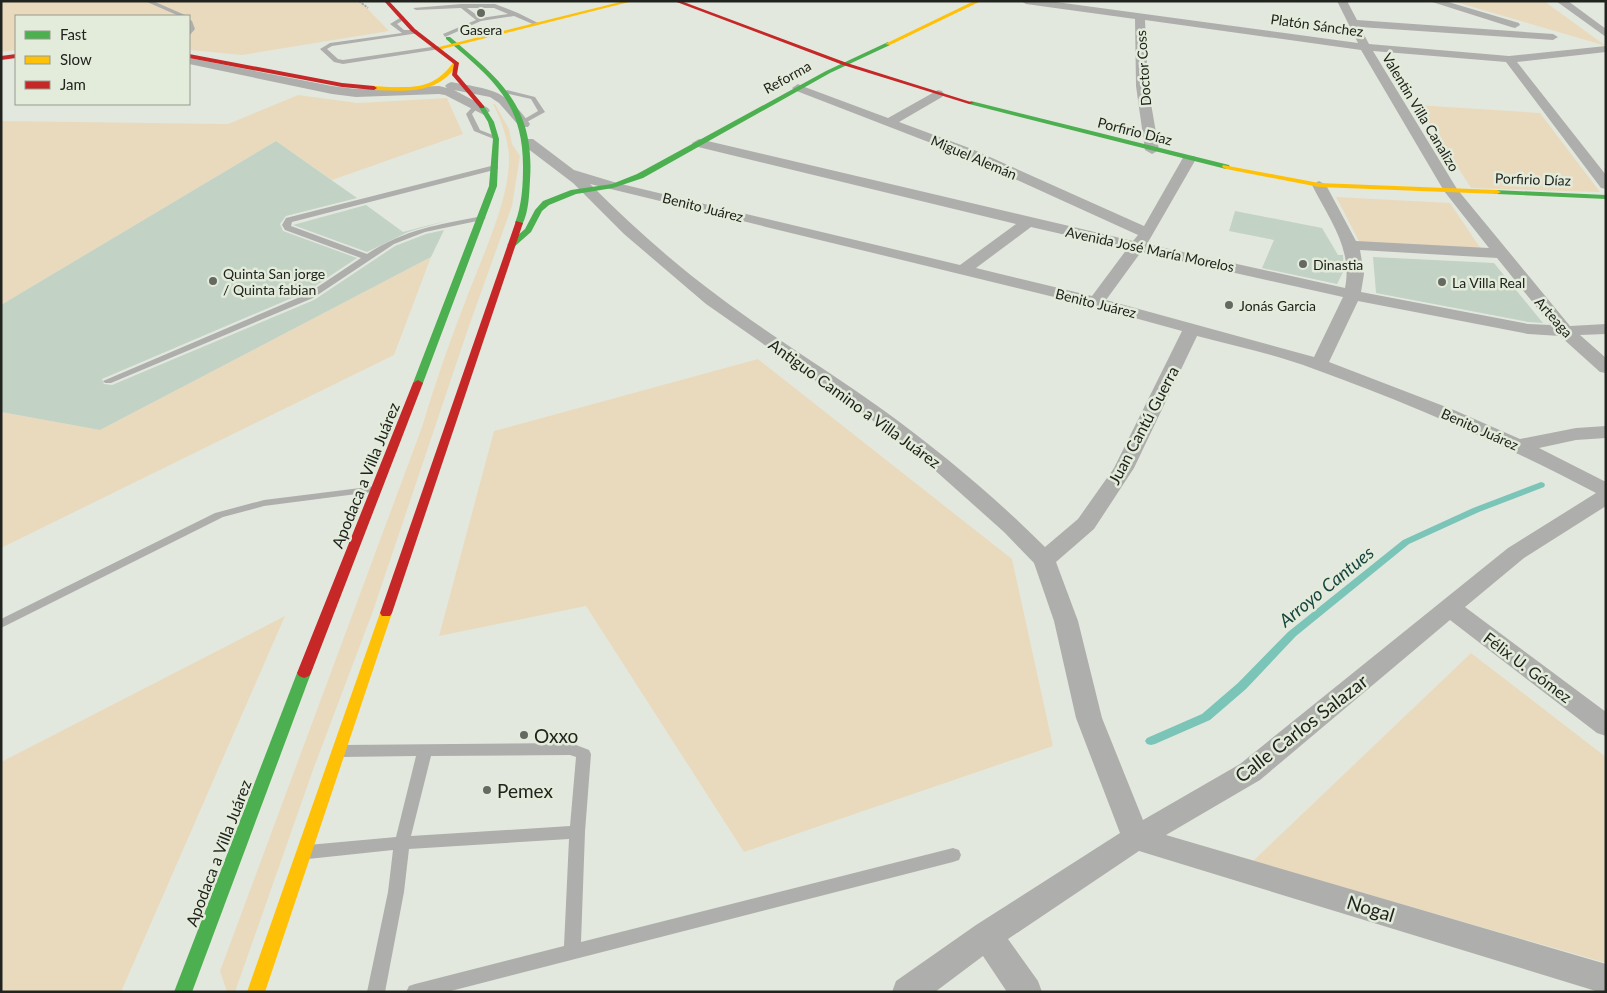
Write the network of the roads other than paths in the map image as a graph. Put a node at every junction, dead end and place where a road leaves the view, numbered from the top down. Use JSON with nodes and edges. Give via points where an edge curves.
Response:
{"nodes":[{"id":1,"x":386,"y":1,"type":"edge"},
{"id":2,"x":609,"y":1,"type":"edge"},
{"id":3,"x":631,"y":1,"type":"edge"},
{"id":4,"x":676,"y":1,"type":"edge"},
{"id":5,"x":979,"y":1,"type":"edge"},
{"id":6,"x":1026,"y":1,"type":"edge"},
{"id":7,"x":1342,"y":1,"type":"edge"},
{"id":8,"x":1561,"y":1,"type":"edge"},
{"id":9,"x":150,"y":2,"type":"edge"},
{"id":10,"x":412,"y":5,"type":"edge"},
{"id":11,"x":461,"y":6,"type":"junction"},
{"id":12,"x":1429,"y":6,"type":"edge"},
{"id":13,"x":516,"y":14,"type":"junction"},
{"id":14,"x":181,"y":15,"type":"edge"},
{"id":15,"x":1140,"y":16,"type":"junction"},
{"id":16,"x":426,"y":18,"type":"dead end"},
{"id":17,"x":480,"y":20,"type":"junction"},
{"id":18,"x":532,"y":22,"type":"junction"},
{"id":19,"x":1353,"y":23,"type":"junction"},
{"id":20,"x":1444,"y":29,"type":"junction"},
{"id":21,"x":415,"y":33,"type":"junction"},
{"id":22,"x":1606,"y":34,"type":"edge"},
{"id":23,"x":447,"y":37,"type":"junction"},
{"id":24,"x":372,"y":39,"type":"junction"},
{"id":25,"x":1562,"y":39,"type":"junction"},
{"id":26,"x":378,"y":44,"type":"dead end"},
{"id":27,"x":434,"y":45,"type":"junction"},
{"id":28,"x":1365,"y":47,"type":"junction"},
{"id":29,"x":384,"y":50,"type":"dead end"},
{"id":30,"x":1599,"y":53,"type":"edge"},
{"id":31,"x":390,"y":55,"type":"junction"},
{"id":32,"x":190,"y":56,"type":"edge"},
{"id":33,"x":15,"y":58,"type":"edge"},
{"id":34,"x":1,"y":60,"type":"edge"},
{"id":35,"x":1509,"y":60,"type":"junction"},
{"id":36,"x":190,"y":61,"type":"edge"},
{"id":37,"x":456,"y":62,"type":"junction"},
{"id":38,"x":845,"y":64,"type":"junction"},
{"id":39,"x":420,"y":85,"type":"junction"},
{"id":40,"x":468,"y":88,"type":"junction"},
{"id":41,"x":798,"y":88,"type":"junction"},
{"id":42,"x":507,"y":92,"type":"junction"},
{"id":43,"x":938,"y":94,"type":"junction"},
{"id":44,"x":480,"y":107,"type":"junction"},
{"id":45,"x":890,"y":122,"type":"junction"},
{"id":46,"x":524,"y":123,"type":"junction"},
{"id":47,"x":528,"y":142,"type":"junction"},
{"id":48,"x":698,"y":143,"type":"junction"},
{"id":49,"x":1152,"y":150,"type":"junction"},
{"id":50,"x":1189,"y":159,"type":"junction"},
{"id":51,"x":495,"y":167,"type":"junction"},
{"id":52,"x":568,"y":173,"type":"junction"},
{"id":53,"x":610,"y":185,"type":"junction"},
{"id":54,"x":1319,"y":185,"type":"junction"},
{"id":55,"x":1606,"y":185,"type":"edge"},
{"id":56,"x":587,"y":190,"type":"junction"},
{"id":57,"x":1451,"y":191,"type":"junction"},
{"id":58,"x":1606,"y":197,"type":"edge"},
{"id":59,"x":482,"y":218,"type":"junction"},
{"id":60,"x":1028,"y":222,"type":"junction"},
{"id":61,"x":1142,"y":239,"type":"junction"},
{"id":62,"x":511,"y":245,"type":"junction"},
{"id":63,"x":1349,"y":245,"type":"junction"},
{"id":64,"x":1499,"y":253,"type":"junction"},
{"id":65,"x":369,"y":258,"type":"junction"},
{"id":66,"x":963,"y":270,"type":"junction"},
{"id":67,"x":1353,"y":294,"type":"junction"},
{"id":68,"x":1096,"y":302,"type":"junction"},
{"id":69,"x":1192,"y":328,"type":"junction"},
{"id":70,"x":1606,"y":329,"type":"edge"},
{"id":71,"x":1565,"y":331,"type":"junction"},
{"id":72,"x":1319,"y":364,"type":"junction"},
{"id":73,"x":1606,"y":368,"type":"edge"},
{"id":74,"x":108,"y":381,"type":"dead end"},
{"id":75,"x":1606,"y":432,"type":"edge"},
{"id":76,"x":1518,"y":446,"type":"junction"},
{"id":77,"x":378,"y":489,"type":"junction"},
{"id":78,"x":1603,"y":490,"type":"edge"},
{"id":79,"x":1044,"y":560,"type":"junction"},
{"id":80,"x":1450,"y":608,"type":"junction"},
{"id":81,"x":1,"y":624,"type":"edge"},
{"id":82,"x":1606,"y":726,"type":"edge"},
{"id":83,"x":339,"y":750,"type":"junction"},
{"id":84,"x":425,"y":750,"type":"junction"},
{"id":85,"x":577,"y":832,"type":"junction"},
{"id":86,"x":1136,"y":838,"type":"junction"},
{"id":87,"x":402,"y":843,"type":"junction"},
{"id":88,"x":304,"y":853,"type":"junction"},
{"id":89,"x":953,"y":855,"type":"dead end"},
{"id":90,"x":987,"y":936,"type":"junction"},
{"id":91,"x":572,"y":952,"type":"junction"},
{"id":92,"x":1606,"y":979,"type":"edge"},
{"id":93,"x":183,"y":992,"type":"edge"},
{"id":94,"x":256,"y":992,"type":"edge"},
{"id":95,"x":376,"y":992,"type":"edge"},
{"id":96,"x":415,"y":992,"type":"edge"},
{"id":97,"x":908,"y":992,"type":"edge"},
{"id":98,"x":1026,"y":992,"type":"edge"}],
"edges":[{"from":1,"to":21,"type":"main road"},
{"from":2,"to":18,"type":"main road"},
{"from":3,"to":18,"type":"main road"},
{"from":4,"to":38,"type":"main road","name":"Porfirio Díaz"},
{"from":5,"to":38,"type":"main road","name":"Reforma"},
{"from":6,"to":15,"type":"street","name":"Platón Sánchez"},
{"from":7,"to":19,"type":"street","name":"Valentin Villa Canalizo"},
{"from":8,"to":22,"type":"street"},
{"from":9,"to":14,"type":"lane"},
{"from":10,"to":11,"type":"lane"},
{"from":10,"to":16,"type":"main road"},
{"from":11,"to":13,"type":"lane","via":[[495,6]]},
{"from":11,"to":17,"type":"lane"},
{"from":12,"to":20,"type":"street"},
{"from":12,"to":25,"type":"street"},
{"from":13,"to":17,"type":"lane"},
{"from":13,"to":18,"type":"lane"},
{"from":15,"to":28,"type":"street","name":"Platón Sánchez"},
{"from":15,"to":49,"type":"street","name":"Doctor Coss","via":[[1142,86]]},
{"from":17,"to":23,"type":"lane"},
{"from":18,"to":23,"type":"main road"},
{"from":19,"to":20,"type":"street"},
{"from":19,"to":28,"type":"street","name":"Valentin Villa Canalizo"},
{"from":20,"to":25,"type":"street"},
{"from":21,"to":24,"type":"lane"},
{"from":21,"to":27,"type":"main road"},
{"from":23,"to":27,"type":"main road"},
{"from":23,"to":42,"type":"main road"},
{"from":24,"to":26,"type":"lane"},
{"from":24,"to":31,"type":"lane","via":[[330,45],[323,49],[336,61],[343,62]]},
{"from":25,"to":30,"type":"street"},
{"from":27,"to":31,"type":"lane"},
{"from":27,"to":37,"type":"main road"},
{"from":28,"to":35,"type":"street","name":"Platón Sánchez"},
{"from":28,"to":57,"type":"street","name":"Valentin Villa Canalizo"},
{"from":29,"to":31,"type":"lane"},
{"from":30,"to":35,"type":"street","name":"Platón Sánchez"},
{"from":32,"to":39,"type":"main road","via":[[342,85],[378,88]]},
{"from":33,"to":34,"type":"main road"},
{"from":35,"to":55,"type":"street"},
{"from":36,"to":44,"type":"street","via":[[356,93],[439,90]]},
{"from":37,"to":39,"type":"main road","via":[[446,77]]},
{"from":37,"to":40,"type":"main road","name":"Apodaca a Villa Juárez","via":[[454,74]]},
{"from":38,"to":41,"type":"main road","name":"Reforma"},
{"from":38,"to":43,"type":"main road","name":"Porfirio Díaz"},
{"from":39,"to":40,"type":"street"},
{"from":40,"to":44,"type":"main road","name":"Apodaca a Villa Juárez"},
{"from":40,"to":46,"type":"street","via":[[494,94]]},
{"from":41,"to":45,"type":"street","name":"Miguel Alemán"},
{"from":41,"to":48,"type":"main road","name":"Reforma"},
{"from":42,"to":46,"type":"main road"},
{"from":42,"to":46,"type":"lane","via":[[533,98],[542,112]]},
{"from":43,"to":45,"type":"street"},
{"from":43,"to":49,"type":"main road","name":"Porfirio Díaz"},
{"from":44,"to":51,"type":"main road","name":"Apodaca a Villa Juárez","via":[[496,138]]},
{"from":45,"to":61,"type":"street","name":"Miguel Alemán","via":[[966,152]]},
{"from":46,"to":47,"type":"main road"},
{"from":47,"to":52,"type":"street","name":"Antiguo Camino a Villa Juárez"},
{"from":47,"to":62,"type":"main road","via":[[528,181],[521,219]]},
{"from":48,"to":53,"type":"main road","name":"Reforma","via":[[640,176]]},
{"from":48,"to":60,"type":"street","name":"Avenida José María Morelos"},
{"from":49,"to":50,"type":"main road","name":"Porfirio Díaz"},
{"from":50,"to":54,"type":"main road","name":"Porfirio Díaz"},
{"from":50,"to":61,"type":"street"},
{"from":51,"to":59,"type":"main road","name":"Apodaca a Villa Juárez","via":[[493,186]]},
{"from":51,"to":65,"type":"lane","via":[[289,220],[286,225]]},
{"from":52,"to":53,"type":"street","name":"Benito Juárez"},
{"from":52,"to":56,"type":"street","name":"Antiguo Camino a Villa Juárez"},
{"from":53,"to":56,"type":"main road","name":"Reforma"},
{"from":53,"to":66,"type":"street","name":"Benito Juárez"},
{"from":54,"to":57,"type":"main road","name":"Porfirio Díaz"},
{"from":54,"to":63,"type":"street"},
{"from":56,"to":62,"type":"main road","name":"Reforma","via":[[546,204],[528,230]]},
{"from":56,"to":79,"type":"street","name":"Antiguo Camino a Villa Juárez","via":[[629,231],[712,300],[927,453],[1012,527]]},
{"from":57,"to":58,"type":"main road","name":"Porfirio Díaz"},
{"from":57,"to":64,"type":"street","name":"Arteaga"},
{"from":59,"to":65,"type":"lane","via":[[423,230],[391,242]]},
{"from":59,"to":77,"type":"main road","name":"Apodaca a Villa Juárez"},
{"from":60,"to":61,"type":"street","name":"Avenida José María Morelos"},
{"from":60,"to":66,"type":"street"},
{"from":61,"to":67,"type":"street","name":"Avenida José María Morelos"},
{"from":61,"to":68,"type":"street"},
{"from":62,"to":83,"type":"main road"},
{"from":63,"to":64,"type":"street"},
{"from":63,"to":67,"type":"street","via":[[1355,262]]},
{"from":64,"to":71,"type":"street","name":"Arteaga"},
{"from":65,"to":74,"type":"lane","via":[[310,296]]},
{"from":66,"to":68,"type":"street","name":"Benito Juárez"},
{"from":67,"to":71,"type":"street","name":"Avenida José María Morelos","via":[[1528,329]]},
{"from":67,"to":72,"type":"street"},
{"from":68,"to":69,"type":"street","name":"Benito Juárez"},
{"from":69,"to":72,"type":"street","name":"Benito Juárez"},
{"from":69,"to":79,"type":"street","name":"Juan Cantú Guerra","via":[[1124,468],[1086,524]]},
{"from":70,"to":71,"type":"street","name":"Avenida José María Morelos"},
{"from":71,"to":73,"type":"street","name":"Arteaga"},
{"from":72,"to":76,"type":"street","name":"Benito Juárez","via":[[1447,414]]},
{"from":75,"to":76,"type":"street","via":[[1576,434]]},
{"from":76,"to":78,"type":"street","name":"Benito Juárez","via":[[1543,456]]},
{"from":77,"to":81,"type":"lane","via":[[264,503],[218,515]]},
{"from":77,"to":93,"type":"main road","name":"Apodaca a Villa Juárez","via":[[298,688]]},
{"from":78,"to":80,"type":"street","name":"Calle Carlos Salazar","via":[[1516,553]]},
{"from":79,"to":86,"type":"street","name":"Antiguo Camino a Villa Juárez","via":[[1066,621],[1089,718]]},
{"from":80,"to":82,"type":"street","name":"Félix U. Gómez"},
{"from":80,"to":86,"type":"street","name":"Calle Carlos Salazar","via":[[1250,772]]},
{"from":83,"to":84,"type":"lane"},
{"from":83,"to":88,"type":"main road"},
{"from":84,"to":85,"type":"lane","via":[[571,749],[584,754]]},
{"from":84,"to":87,"type":"lane"},
{"from":85,"to":87,"type":"lane"},
{"from":85,"to":91,"type":"lane"},
{"from":86,"to":90,"type":"street","name":"Calle Carlos Salazar"},
{"from":86,"to":92,"type":"street","name":"Nogal"},
{"from":87,"to":88,"type":"lane"},
{"from":87,"to":95,"type":"lane","via":[[396,892]]},
{"from":88,"to":94,"type":"main road"},
{"from":89,"to":91,"type":"lane"},
{"from":90,"to":97,"type":"street","name":"Calle Carlos Salazar"},
{"from":90,"to":98,"type":"street"},
{"from":91,"to":96,"type":"lane"}]}
